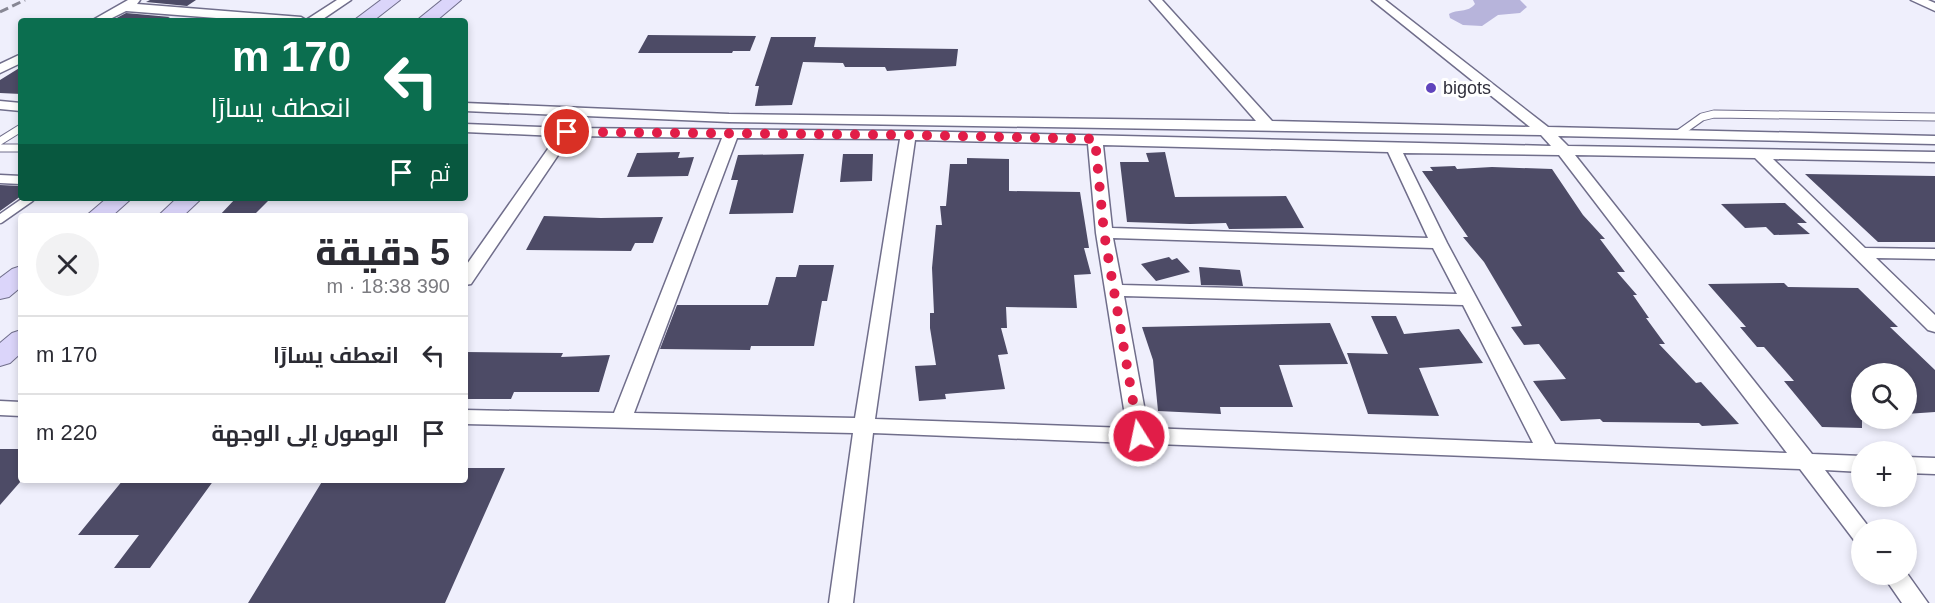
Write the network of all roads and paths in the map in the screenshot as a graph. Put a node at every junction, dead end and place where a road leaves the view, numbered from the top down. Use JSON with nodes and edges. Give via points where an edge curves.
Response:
{"nodes":[{"id":1,"x":137,"y":0,"type":"edge"},
{"id":2,"x":345,"y":0,"type":"edge"},
{"id":3,"x":392,"y":0,"type":"edge"},
{"id":4,"x":453,"y":0,"type":"edge"},
{"id":5,"x":1156,"y":0,"type":"edge"},
{"id":6,"x":1378,"y":0,"type":"edge"},
{"id":7,"x":1917,"y":0,"type":"edge"},
{"id":8,"x":1934,"y":6,"type":"edge"},
{"id":9,"x":124,"y":7,"type":"junction"},
{"id":10,"x":103,"y":18,"type":"edge"},
{"id":11,"x":263,"y":18,"type":"edge"},
{"id":12,"x":317,"y":18,"type":"edge"},
{"id":13,"x":367,"y":18,"type":"edge"},
{"id":14,"x":429,"y":18,"type":"edge"},
{"id":15,"x":18,"y":60,"type":"edge"},
{"id":16,"x":0,"y":69,"type":"edge"},
{"id":17,"x":0,"y":105,"type":"edge"},
{"id":18,"x":18,"y":107,"type":"edge"},
{"id":19,"x":468,"y":107,"type":"edge"},
{"id":20,"x":1935,"y":117,"type":"edge"},
{"id":21,"x":1268,"y":125,"type":"junction"},
{"id":22,"x":468,"y":128,"type":"edge"},
{"id":23,"x":18,"y":130,"type":"edge"},
{"id":24,"x":567,"y":132,"type":"junction"},
{"id":25,"x":732,"y":132,"type":"junction"},
{"id":26,"x":1547,"y":133,"type":"junction"},
{"id":27,"x":11,"y":134,"type":"junction"},
{"id":28,"x":18,"y":134,"type":"edge"},
{"id":29,"x":1678,"y":134,"type":"junction"},
{"id":30,"x":0,"y":135,"type":"edge"},
{"id":31,"x":908,"y":135,"type":"junction"},
{"id":32,"x":1095,"y":139,"type":"junction"},
{"id":33,"x":1935,"y":140,"type":"edge"},
{"id":34,"x":0,"y":141,"type":"edge"},
{"id":35,"x":0,"y":148,"type":"edge"},
{"id":36,"x":18,"y":148,"type":"edge"},
{"id":37,"x":1393,"y":148,"type":"junction"},
{"id":38,"x":1562,"y":149,"type":"junction"},
{"id":39,"x":1758,"y":153,"type":"junction"},
{"id":40,"x":1935,"y":157,"type":"edge"},
{"id":41,"x":0,"y":179,"type":"edge"},
{"id":42,"x":18,"y":180,"type":"edge"},
{"id":43,"x":26,"y":201,"type":"edge"},
{"id":44,"x":117,"y":201,"type":"edge"},
{"id":45,"x":187,"y":201,"type":"edge"},
{"id":46,"x":101,"y":213,"type":"edge"},
{"id":47,"x":173,"y":213,"type":"edge"},
{"id":48,"x":0,"y":219,"type":"edge"},
{"id":49,"x":1104,"y":233,"type":"junction"},
{"id":50,"x":1438,"y":243,"type":"junction"},
{"id":51,"x":1858,"y":253,"type":"junction"},
{"id":52,"x":1935,"y":254,"type":"edge"},
{"id":53,"x":18,"y":276,"type":"edge"},
{"id":54,"x":468,"y":276,"type":"edge"},
{"id":55,"x":1114,"y":290,"type":"junction"},
{"id":56,"x":0,"y":291,"type":"edge"},
{"id":57,"x":1469,"y":300,"type":"junction"},
{"id":58,"x":1932,"y":321,"type":"edge"},
{"id":59,"x":18,"y":342,"type":"edge"},
{"id":60,"x":0,"y":357,"type":"edge"},
{"id":61,"x":0,"y":408,"type":"edge"},
{"id":62,"x":18,"y":409,"type":"edge"},
{"id":63,"x":468,"y":417,"type":"edge"},
{"id":64,"x":621,"y":420,"type":"junction"},
{"id":65,"x":864,"y":426,"type":"junction"},
{"id":66,"x":1139,"y":436,"type":"junction"},
{"id":67,"x":1549,"y":453,"type":"junction"},
{"id":68,"x":1806,"y":463,"type":"junction"},
{"id":69,"x":1851,"y":464,"type":"edge"},
{"id":70,"x":1917,"y":465,"type":"edge"},
{"id":71,"x":1935,"y":466,"type":"edge"},
{"id":72,"x":1851,"y":520,"type":"edge"},
{"id":73,"x":1902,"y":585,"type":"edge"},
{"id":74,"x":841,"y":603,"type":"edge"},
{"id":75,"x":1916,"y":603,"type":"edge"}],
"edges":[{"from":1,"to":9,"type":"street"},
{"from":2,"to":12,"type":"street"},
{"from":3,"to":13,"type":"street"},
{"from":4,"to":14,"type":"street"},
{"from":5,"to":21,"type":"street"},
{"from":6,"to":26,"type":"street"},
{"from":7,"to":8,"type":"street"},
{"from":9,"to":10,"type":"street"},
{"from":9,"to":11,"type":"street"},
{"from":15,"to":16,"type":"street"},
{"from":17,"to":18,"type":"street"},
{"from":19,"to":21,"type":"street","via":[[729,118]]},
{"from":20,"to":29,"type":"lane","via":[[1714,114],[1702,117]]},
{"from":21,"to":26,"type":"street"},
{"from":22,"to":24,"type":"street"},
{"from":23,"to":27,"type":"lane"},
{"from":24,"to":25,"type":"street"},
{"from":24,"to":54,"type":"street"},
{"from":25,"to":31,"type":"street"},
{"from":25,"to":64,"type":"street"},
{"from":26,"to":29,"type":"street"},
{"from":26,"to":38,"type":"street"},
{"from":27,"to":28,"type":"lane"},
{"from":27,"to":30,"type":"lane"},
{"from":27,"to":34,"type":"lane"},
{"from":29,"to":33,"type":"street"},
{"from":31,"to":32,"type":"street"},
{"from":31,"to":65,"type":"street"},
{"from":32,"to":37,"type":"street"},
{"from":32,"to":49,"type":"street"},
{"from":35,"to":36,"type":"lane"},
{"from":37,"to":38,"type":"street"},
{"from":37,"to":50,"type":"street"},
{"from":38,"to":39,"type":"street"},
{"from":38,"to":68,"type":"street"},
{"from":39,"to":40,"type":"street"},
{"from":39,"to":51,"type":"street"},
{"from":41,"to":42,"type":"lane"},
{"from":43,"to":48,"type":"lane"},
{"from":44,"to":46,"type":"street"},
{"from":45,"to":47,"type":"street"},
{"from":49,"to":50,"type":"street"},
{"from":49,"to":55,"type":"street"},
{"from":50,"to":57,"type":"street"},
{"from":51,"to":52,"type":"street"},
{"from":51,"to":58,"type":"street"},
{"from":53,"to":56,"type":"street"},
{"from":55,"to":57,"type":"street"},
{"from":55,"to":66,"type":"street"},
{"from":57,"to":67,"type":"street"},
{"from":59,"to":60,"type":"street"},
{"from":61,"to":62,"type":"street"},
{"from":63,"to":64,"type":"street"},
{"from":64,"to":65,"type":"street"},
{"from":65,"to":66,"type":"street"},
{"from":65,"to":74,"type":"street"},
{"from":66,"to":67,"type":"street"},
{"from":67,"to":68,"type":"street"},
{"from":68,"to":69,"type":"street"},
{"from":68,"to":72,"type":"street"},
{"from":70,"to":71,"type":"street"},
{"from":73,"to":75,"type":"street"}]}
